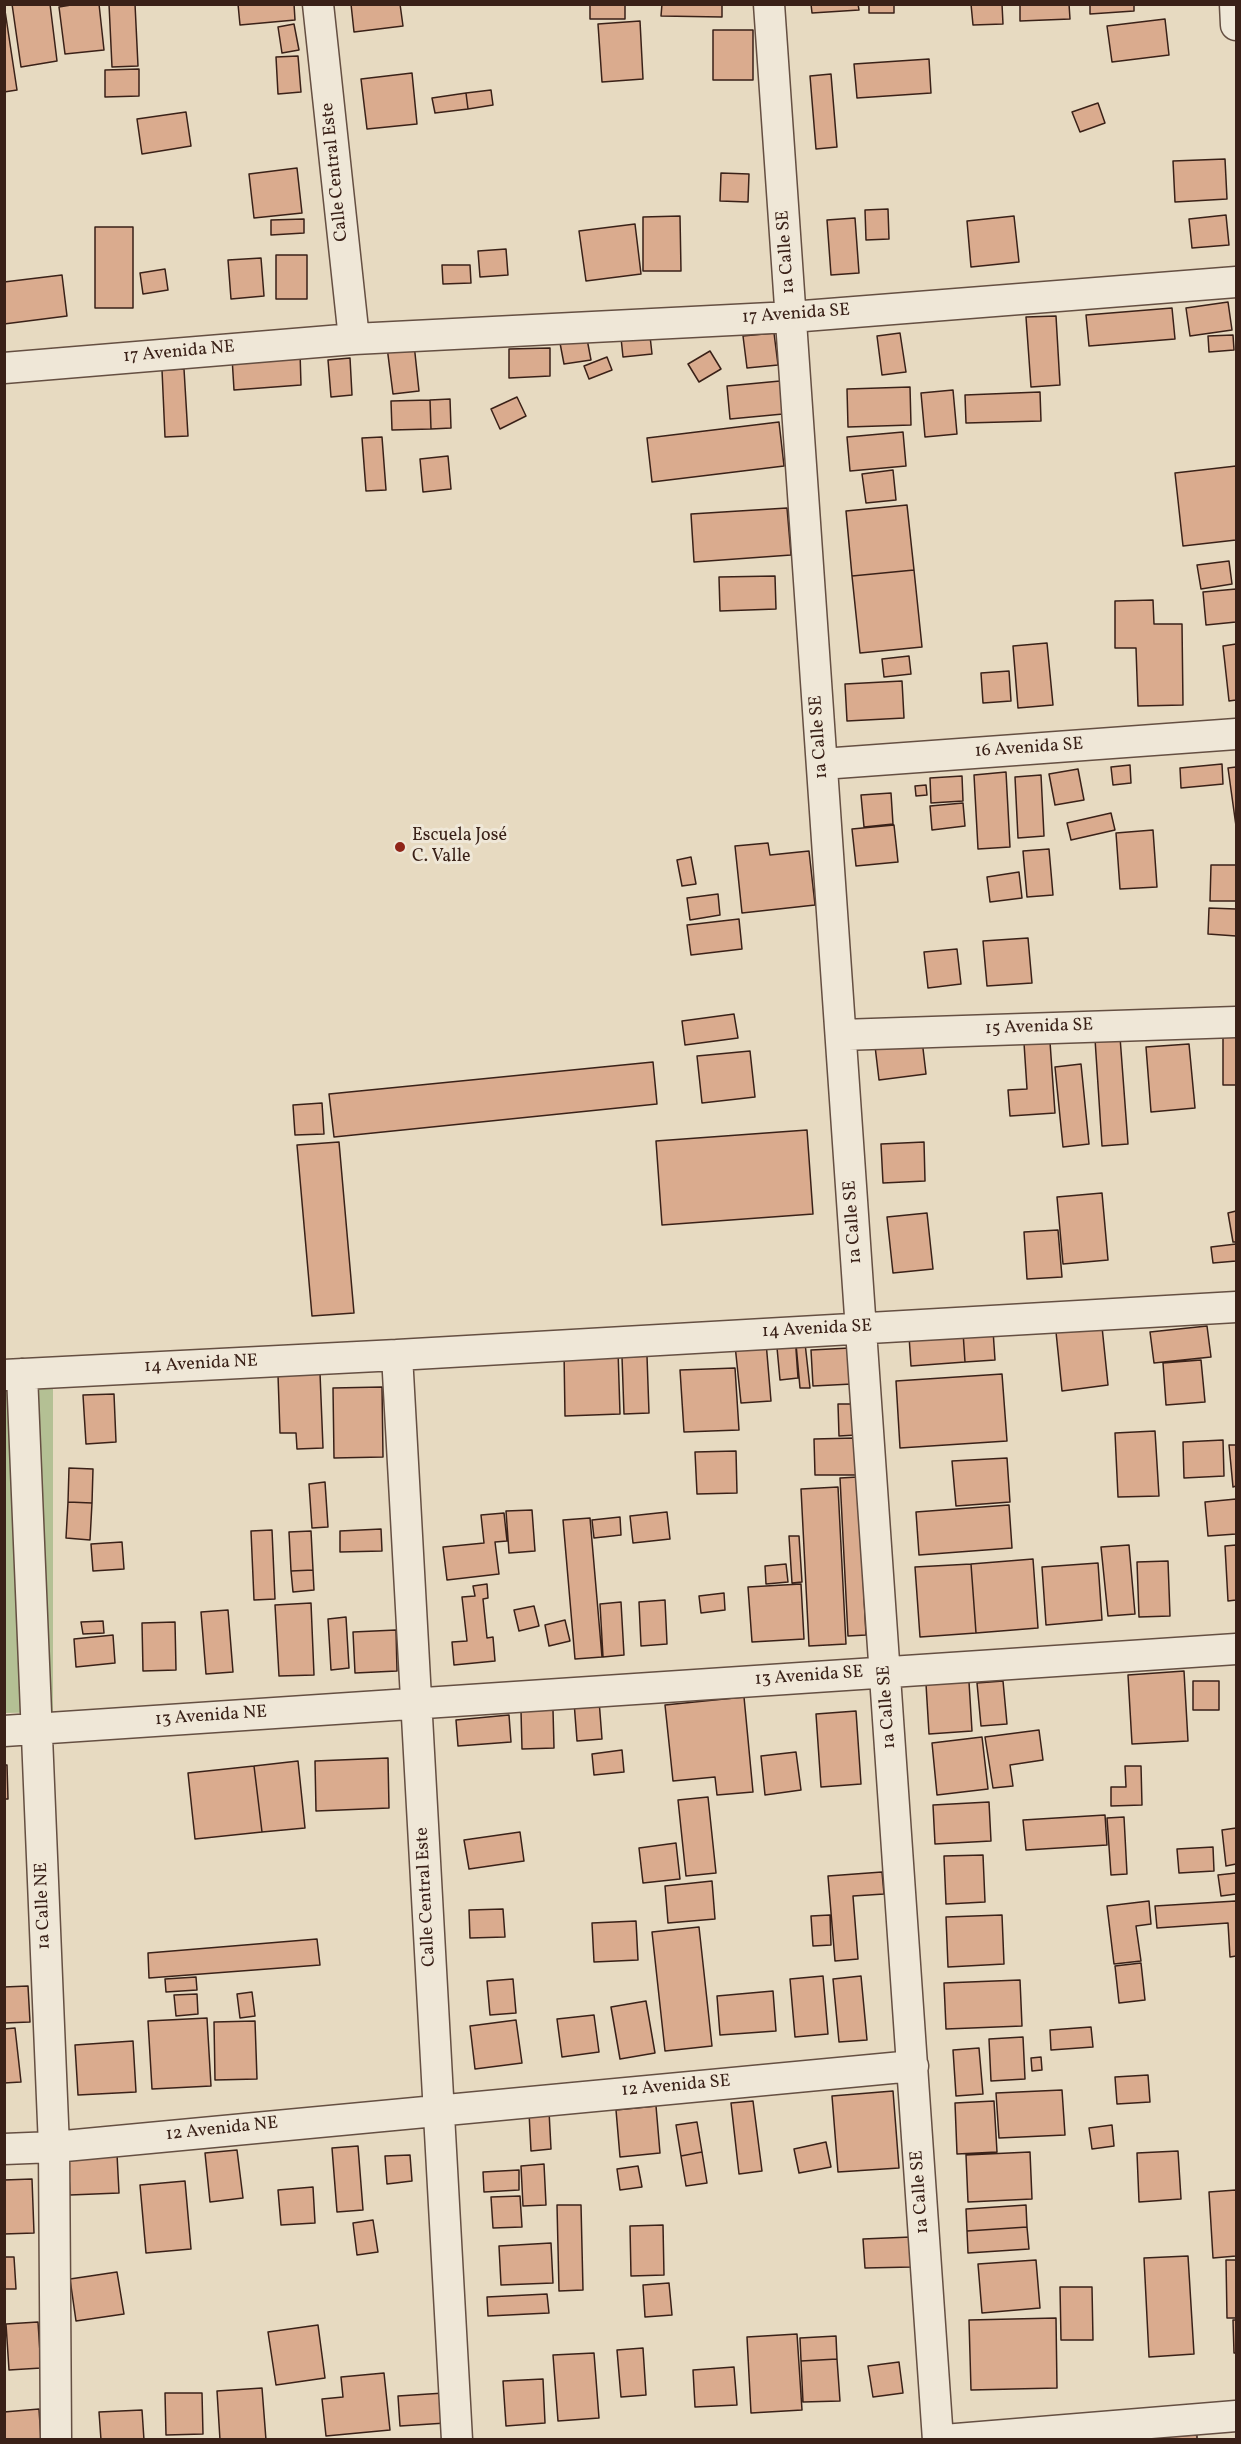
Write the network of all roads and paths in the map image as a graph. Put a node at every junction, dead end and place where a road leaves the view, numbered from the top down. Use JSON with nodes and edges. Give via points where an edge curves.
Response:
{"nodes":[{"id":1,"x":318,"y":4,"type":"edge"},
{"id":2,"x":769,"y":4,"type":"edge"},
{"id":3,"x":1235,"y":4,"type":"edge"},
{"id":4,"x":1236,"y":25,"type":"edge"},
{"id":5,"x":1236,"y":282,"type":"edge"},
{"id":6,"x":791,"y":317,"type":"junction"},
{"id":7,"x":354,"y":339,"type":"junction"},
{"id":8,"x":4,"y":368,"type":"edge"},
{"id":9,"x":1236,"y":734,"type":"edge"},
{"id":10,"x":822,"y":764,"type":"junction"},
{"id":11,"x":1236,"y":1022,"type":"edge"},
{"id":12,"x":841,"y":1035,"type":"junction"},
{"id":13,"x":1236,"y":1307,"type":"edge"},
{"id":14,"x":861,"y":1328,"type":"junction"},
{"id":15,"x":397,"y":1355,"type":"junction"},
{"id":16,"x":13,"y":1374,"type":"edge"},
{"id":17,"x":1236,"y":1649,"type":"edge"},
{"id":18,"x":885,"y":1672,"type":"junction"},
{"id":19,"x":417,"y":1704,"type":"junction"},
{"id":20,"x":36,"y":1729,"type":"junction"},
{"id":21,"x":4,"y":1731,"type":"edge"},
{"id":22,"x":913,"y":2066,"type":"junction"},
{"id":23,"x":439,"y":2109,"type":"junction"},
{"id":24,"x":54,"y":2147,"type":"junction"},
{"id":25,"x":4,"y":2149,"type":"edge"},
{"id":26,"x":1236,"y":2416,"type":"edge"},
{"id":27,"x":56,"y":2439,"type":"edge"},
{"id":28,"x":457,"y":2439,"type":"edge"},
{"id":29,"x":938,"y":2439,"type":"edge"},
{"id":30,"x":944,"y":2439,"type":"edge"}],
"edges":[{"from":1,"to":7,"type":"street","name":"Calle Central Este"},
{"from":2,"to":6,"type":"street","name":"1a Calle SE"},
{"from":3,"to":4,"type":"street"},
{"from":5,"to":6,"type":"street","name":"17 Avenida SE"},
{"from":6,"to":7,"type":"street","name":"17 Avenida SE"},
{"from":6,"to":10,"type":"street","name":"1a Calle SE"},
{"from":7,"to":8,"type":"street","name":"17 Avenida NE"},
{"from":9,"to":10,"type":"street","name":"16 Avenida SE"},
{"from":10,"to":12,"type":"street","name":"1a Calle SE"},
{"from":11,"to":12,"type":"street","name":"15 Avenida SE"},
{"from":12,"to":14,"type":"street","name":"1a Calle SE"},
{"from":13,"to":14,"type":"street","name":"14 Avenida SE"},
{"from":14,"to":15,"type":"street","name":"14 Avenida SE"},
{"from":14,"to":18,"type":"street","name":"1a Calle SE"},
{"from":15,"to":16,"type":"street","name":"14 Avenida NE"},
{"from":15,"to":19,"type":"street","name":"Calle Central Este"},
{"from":16,"to":20,"type":"street","name":"1a Calle NE"},
{"from":17,"to":18,"type":"street","name":"13 Avenida SE"},
{"from":18,"to":19,"type":"street","name":"13 Avenida SE"},
{"from":18,"to":22,"type":"street","name":"1a Calle SE"},
{"from":19,"to":20,"type":"street","name":"13 Avenida NE"},
{"from":19,"to":23,"type":"street","name":"Calle Central Este"},
{"from":20,"to":21,"type":"street","name":"13 Avenida NE"},
{"from":20,"to":24,"type":"street","name":"1a Calle NE"},
{"from":22,"to":23,"type":"street","name":"12 Avenida SE"},
{"from":22,"to":29,"type":"street","name":"1a Calle SE"},
{"from":23,"to":24,"type":"street","name":"12 Avenida NE"},
{"from":23,"to":28,"type":"street","name":"Calle Central Este"},
{"from":24,"to":25,"type":"street","name":"12 Avenida NE"},
{"from":24,"to":27,"type":"street","name":"1a Calle NE"},
{"from":26,"to":30,"type":"street"}]}
